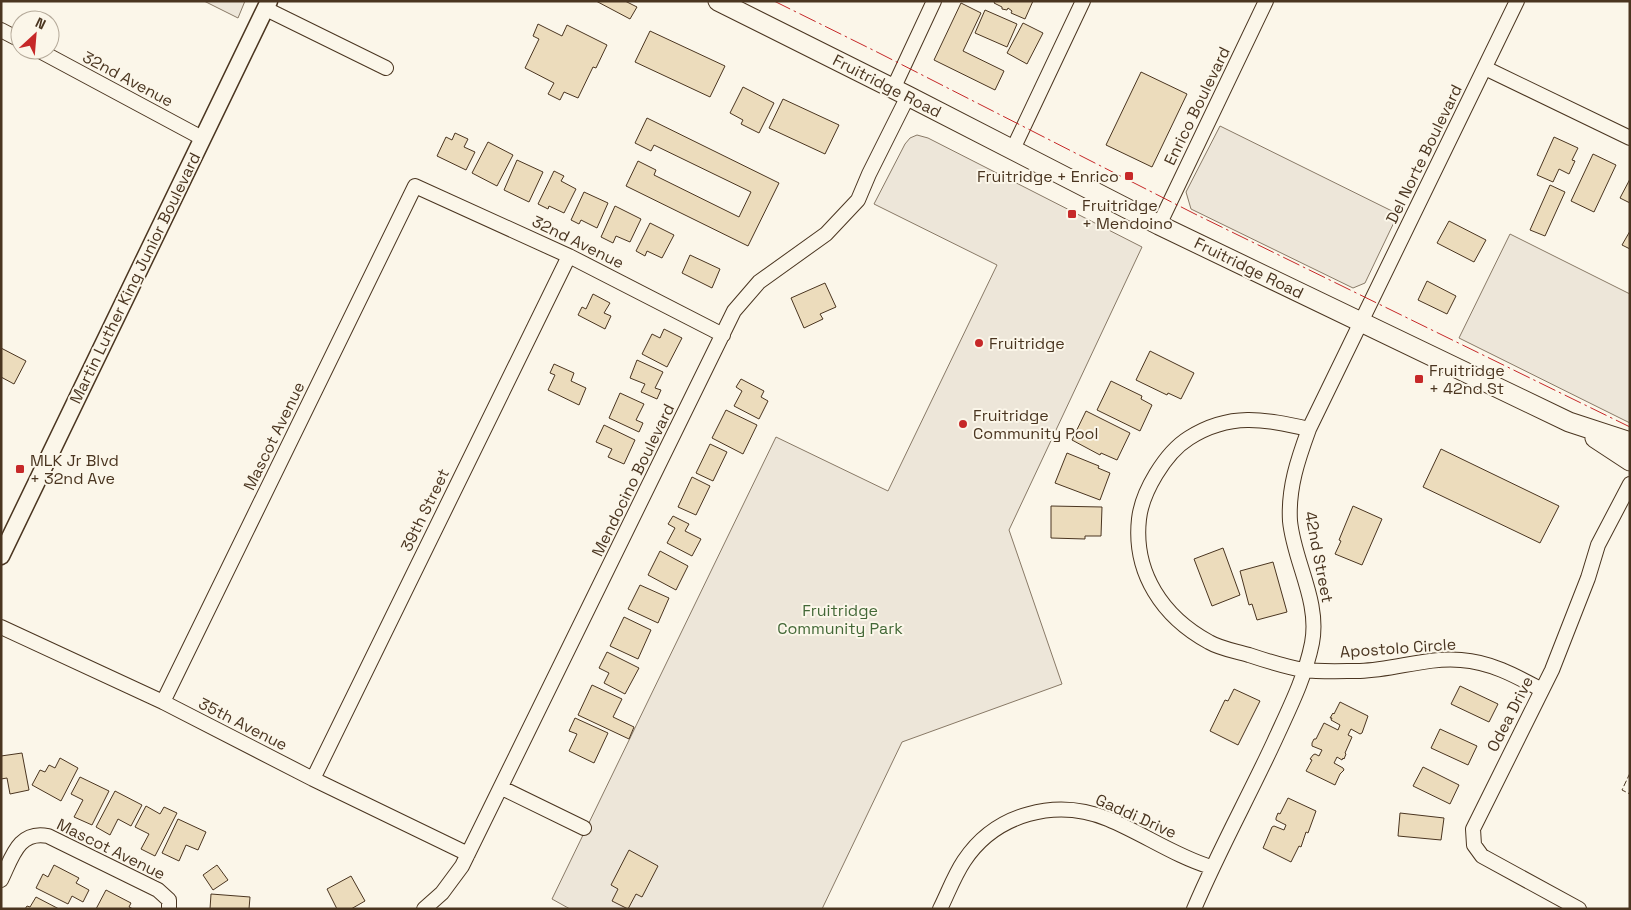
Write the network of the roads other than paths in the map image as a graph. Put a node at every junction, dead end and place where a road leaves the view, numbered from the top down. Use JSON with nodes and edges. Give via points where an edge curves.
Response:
{"nodes":[{"id":1,"x":718,"y":1,"type":"edge"},
{"id":2,"x":934,"y":1,"type":"edge"},
{"id":3,"x":1083,"y":1,"type":"edge"},
{"id":4,"x":1266,"y":1,"type":"edge"},
{"id":5,"x":1517,"y":1,"type":"edge"},
{"id":6,"x":268,"y":5,"type":"edge"},
{"id":7,"x":57,"y":60,"type":"edge"},
{"id":8,"x":386,"y":68,"type":"dead end"},
{"id":9,"x":1485,"y":68,"type":"junction"},
{"id":10,"x":901,"y":92,"type":"junction"},
{"id":11,"x":202,"y":138,"type":"junction"},
{"id":12,"x":1630,"y":138,"type":"edge"},
{"id":13,"x":1013,"y":150,"type":"junction"},
{"id":14,"x":416,"y":186,"type":"joint"},
{"id":15,"x":1160,"y":225,"type":"junction"},
{"id":16,"x":569,"y":256,"type":"junction"},
{"id":17,"x":1362,"y":322,"type":"junction"},
{"id":18,"x":723,"y":335,"type":"junction"},
{"id":19,"x":1569,"y":422,"type":"junction"},
{"id":20,"x":1309,"y":429,"type":"junction"},
{"id":21,"x":1630,"y":442,"type":"edge"},
{"id":22,"x":1630,"y":461,"type":"edge"},
{"id":23,"x":1630,"y":484,"type":"edge"},
{"id":24,"x":1,"y":556,"type":"edge"},
{"id":25,"x":1,"y":626,"type":"edge"},
{"id":26,"x":1305,"y":670,"type":"junction"},
{"id":27,"x":1542,"y":690,"type":"junction"},
{"id":28,"x":163,"y":702,"type":"junction"},
{"id":29,"x":313,"y":780,"type":"junction"},
{"id":30,"x":502,"y":788,"type":"junction"},
{"id":31,"x":584,"y":828,"type":"dead end"},
{"id":32,"x":468,"y":854,"type":"junction"},
{"id":33,"x":1212,"y":867,"type":"junction"},
{"id":34,"x":1,"y":880,"type":"edge"},
{"id":35,"x":169,"y":904,"type":"edge"},
{"id":36,"x":424,"y":909,"type":"edge"},
{"id":37,"x":940,"y":909,"type":"edge"},
{"id":38,"x":1194,"y":909,"type":"edge"},
{"id":39,"x":1579,"y":909,"type":"edge"}],
"edges":[{"from":1,"to":10,"type":"main road","name":"Fruitridge Road"},
{"from":2,"to":10,"type":"street","name":"Mendocino Boulevard"},
{"from":3,"to":13,"type":"street"},
{"from":4,"to":15,"type":"street","name":"Enrico Boulevard"},
{"from":5,"to":9,"type":"street","name":"Del Norte Boulevard"},
{"from":6,"to":8,"type":"street"},
{"from":6,"to":11,"type":"street","name":"Martin Luther King Junior Boulevard"},
{"from":7,"to":11,"type":"street","name":"32nd Avenue"},
{"from":9,"to":12,"type":"street"},
{"from":9,"to":17,"type":"street","name":"Del Norte Boulevard"},
{"from":10,"to":13,"type":"main road","name":"Fruitridge Road"},
{"from":10,"to":18,"type":"street","name":"Mendocino Boulevard","via":[[858,200],[826,234],[759,282],[734,311]]},
{"from":11,"to":24,"type":"street","name":"Martin Luther King Junior Boulevard"},
{"from":13,"to":15,"type":"main road","name":"Fruitridge Road"},
{"from":14,"to":16,"type":"street","name":"32nd Avenue"},
{"from":14,"to":28,"type":"street","name":"Mascot Avenue"},
{"from":15,"to":17,"type":"main road","name":"Fruitridge Road"},
{"from":16,"to":18,"type":"street","name":"32nd Avenue"},
{"from":16,"to":29,"type":"street","name":"39th Street"},
{"from":17,"to":19,"type":"main road","name":"Fruitridge Road"},
{"from":17,"to":20,"type":"street","name":"42nd Street"},
{"from":18,"to":30,"type":"street","name":"Mendocino Boulevard"},
{"from":19,"to":21,"type":"main road","name":"Fruitridge Road"},
{"from":19,"to":22,"type":"main road","name":"Fruitridge Road"},
{"from":20,"to":26,"type":"street","name":"42nd Street","via":[[1292,484],[1290,521],[1312,607],[1312,641]]},
{"from":20,"to":26,"type":"street","name":"Apostolo Circle","via":[[1257,420],[1227,421],[1194,434],[1183,441],[1149,484],[1138,532],[1142,564],[1156,596],[1180,622],[1210,643],[1280,666]]},
{"from":23,"to":27,"type":"street","name":"Odea Drive","via":[[1598,545],[1567,635]]},
{"from":25,"to":28,"type":"street","name":"35th Avenue"},
{"from":26,"to":27,"type":"street","name":"Apostolo Circle","via":[[1381,670],[1432,660],[1464,660],[1494,666]]},
{"from":26,"to":33,"type":"street","name":"42nd Street","via":[[1256,781]]},
{"from":27,"to":39,"type":"street","name":"Odea Drive","via":[[1476,822],[1474,845],[1482,856]]},
{"from":28,"to":29,"type":"street","name":"35th Avenue"},
{"from":29,"to":32,"type":"street","name":"35th Avenue"},
{"from":30,"to":31,"type":"street"},
{"from":30,"to":32,"type":"street","name":"Mendocino Boulevard"},
{"from":32,"to":36,"type":"street","name":"Mendocino Boulevard","via":[[452,881]]},
{"from":33,"to":37,"type":"street","name":"Gaddi Drive","via":[[1190,861],[1097,815],[1066,809],[1033,812],[980,843],[961,867]]},
{"from":33,"to":38,"type":"street","name":"42nd Street"},
{"from":34,"to":35,"type":"street","name":"Mascot Avenue","via":[[22,840],[40,834],[158,890]]}]}
